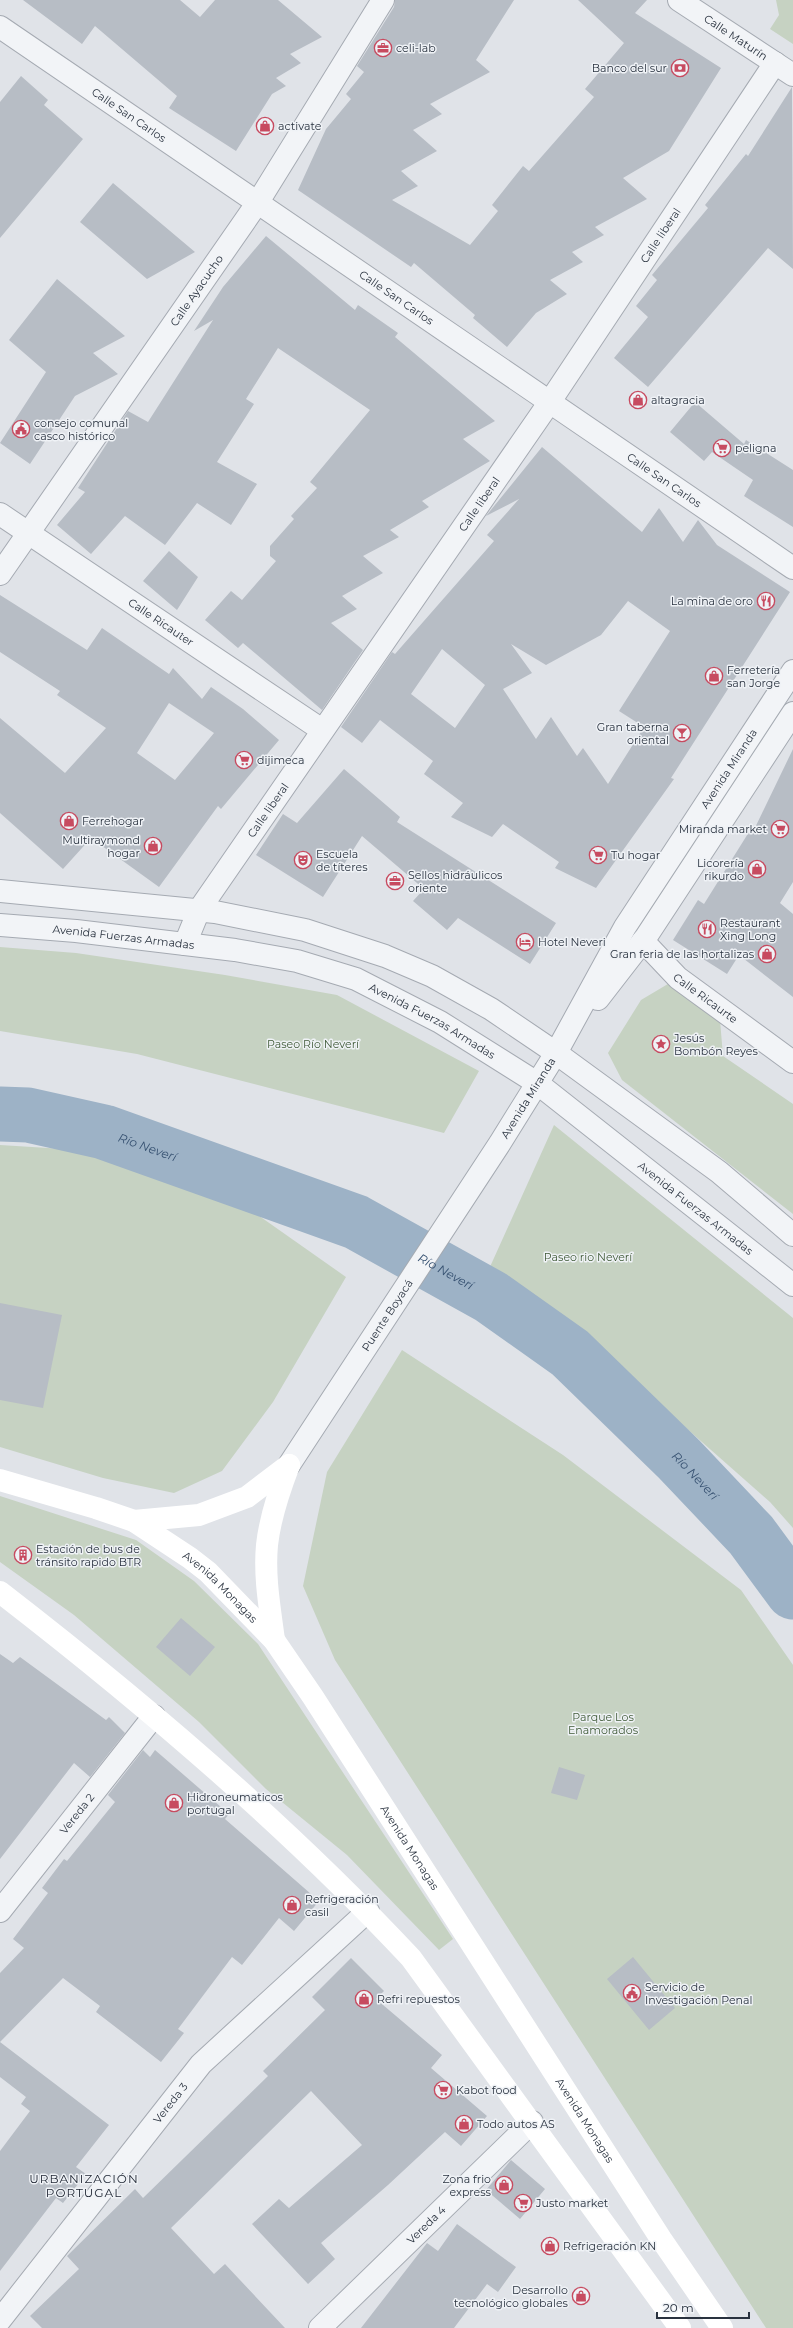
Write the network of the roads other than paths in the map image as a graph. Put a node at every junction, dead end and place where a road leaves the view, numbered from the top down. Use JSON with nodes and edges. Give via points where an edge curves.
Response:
{"nodes":[{"id":1,"x":383,"y":0,"type":"edge"},
{"id":2,"x":679,"y":0,"type":"edge"},
{"id":3,"x":0,"y":27,"type":"edge"},
{"id":4,"x":775,"y":63,"type":"junction"},
{"id":5,"x":793,"y":75,"type":"edge"},
{"id":6,"x":258,"y":202,"type":"junction"},
{"id":7,"x":549,"y":403,"type":"junction"},
{"id":8,"x":0,"y":514,"type":"edge"},
{"id":9,"x":28,"y":534,"type":"junction"},
{"id":10,"x":793,"y":568,"type":"edge"},
{"id":11,"x":0,"y":574,"type":"edge"},
{"id":12,"x":793,"y":671,"type":"edge"},
{"id":13,"x":793,"y":713,"type":"edge"},
{"id":14,"x":322,"y":730,"type":"junction"},
{"id":15,"x":0,"y":891,"type":"edge"},
{"id":16,"x":199,"y":910,"type":"junction"},
{"id":17,"x":0,"y":925,"type":"edge"},
{"id":18,"x":643,"y":941,"type":"junction"},
{"id":19,"x":185,"y":944,"type":"junction"},
{"id":20,"x":556,"y":1053,"type":"junction"},
{"id":21,"x":793,"y":1062,"type":"edge"},
{"id":22,"x":537,"y":1083,"type":"junction"},
{"id":23,"x":500,"y":1143,"type":"joint"},
{"id":24,"x":793,"y":1235,"type":"edge"},
{"id":25,"x":793,"y":1285,"type":"edge"},
{"id":26,"x":289,"y":1465,"type":"junction"},
{"id":27,"x":0,"y":1480,"type":"edge"},
{"id":28,"x":134,"y":1521,"type":"junction"},
{"id":29,"x":0,"y":1592,"type":"edge"},
{"id":30,"x":274,"y":1640,"type":"junction"},
{"id":31,"x":154,"y":1716,"type":"junction"},
{"id":32,"x":0,"y":1911,"type":"edge"},
{"id":33,"x":368,"y":1912,"type":"junction"},
{"id":34,"x":532,"y":2122,"type":"junction"},
{"id":35,"x":0,"y":2320,"type":"edge"},
{"id":36,"x":320,"y":2328,"type":"edge"},
{"id":37,"x":680,"y":2328,"type":"edge"},
{"id":38,"x":722,"y":2328,"type":"edge"}],
"edges":[{"from":1,"to":6,"type":"street","name":"Calle Ayacucho"},
{"from":2,"to":4,"type":"street","name":"Calle Maturín"},
{"from":3,"to":6,"type":"street","name":"Calle San Carlos"},
{"from":4,"to":5,"type":"street","name":"Calle Maturín"},
{"from":4,"to":7,"type":"street","name":"Calle liberal"},
{"from":6,"to":7,"type":"street","name":"Calle San Carlos"},
{"from":6,"to":9,"type":"street","name":"Calle Ayacucho"},
{"from":7,"to":10,"type":"street","name":"Calle San Carlos"},
{"from":7,"to":14,"type":"street","name":"Calle liberal"},
{"from":8,"to":9,"type":"street","name":"Calle Ricauter"},
{"from":9,"to":11,"type":"street","name":"Calle Ayacucho"},
{"from":9,"to":14,"type":"street","name":"Calle Ricauter"},
{"from":12,"to":20,"type":"street","name":"Avenida Miranda","via":[[625,927]]},
{"from":13,"to":18,"type":"street","name":"Avenida Miranda"},
{"from":14,"to":16,"type":"street","name":"Calle liberal"},
{"from":15,"to":16,"type":"street"},
{"from":16,"to":19,"type":"street","name":"Calle liberal"},
{"from":16,"to":20,"type":"street","via":[[305,930],[385,956],[432,976],[484,1005]]},
{"from":17,"to":19,"type":"street","name":"Avenida Fuerzas Armadas"},
{"from":18,"to":20,"type":"street","name":"Avenida Miranda"},
{"from":18,"to":21,"type":"street","name":"Calle Ricaurte","via":[[678,978]]},
{"from":19,"to":22,"type":"street","name":"Avenida Fuerzas Armadas","via":[[297,961],[356,979],[440,1022]]},
{"from":20,"to":22,"type":"street","name":"Avenida Miranda"},
{"from":20,"to":24,"type":"street","via":[[719,1172]]},
{"from":22,"to":23,"type":"street","name":"Avenida Miranda"},
{"from":22,"to":25,"type":"street","name":"Avenida Fuerzas Armadas"},
{"from":23,"to":26,"type":"street","name":"Puente Boyacá"},
{"from":26,"to":28,"type":"main road","via":[[247,1497],[199,1515]]},
{"from":26,"to":30,"type":"main road","via":[[275,1504],[267,1545],[267,1587]]},
{"from":27,"to":28,"type":"main road","name":"Avenida Monagas"},
{"from":28,"to":30,"type":"main road","name":"Avenida Monagas","via":[[208,1572]]},
{"from":29,"to":31,"type":"main road","via":[[72,1647]]},
{"from":30,"to":38,"type":"main road","name":"Avenida Monagas","via":[[661,2239]]},
{"from":31,"to":32,"type":"street","name":"Vereda 2"},
{"from":31,"to":33,"type":"main road","via":[[279,1827]]},
{"from":33,"to":34,"type":"main road","via":[[411,1958]]},
{"from":33,"to":35,"type":"street","name":"Vereda 3","via":[[201,2064]]},
{"from":34,"to":36,"type":"street","name":"Vereda 4"},
{"from":34,"to":37,"type":"main road"}]}
